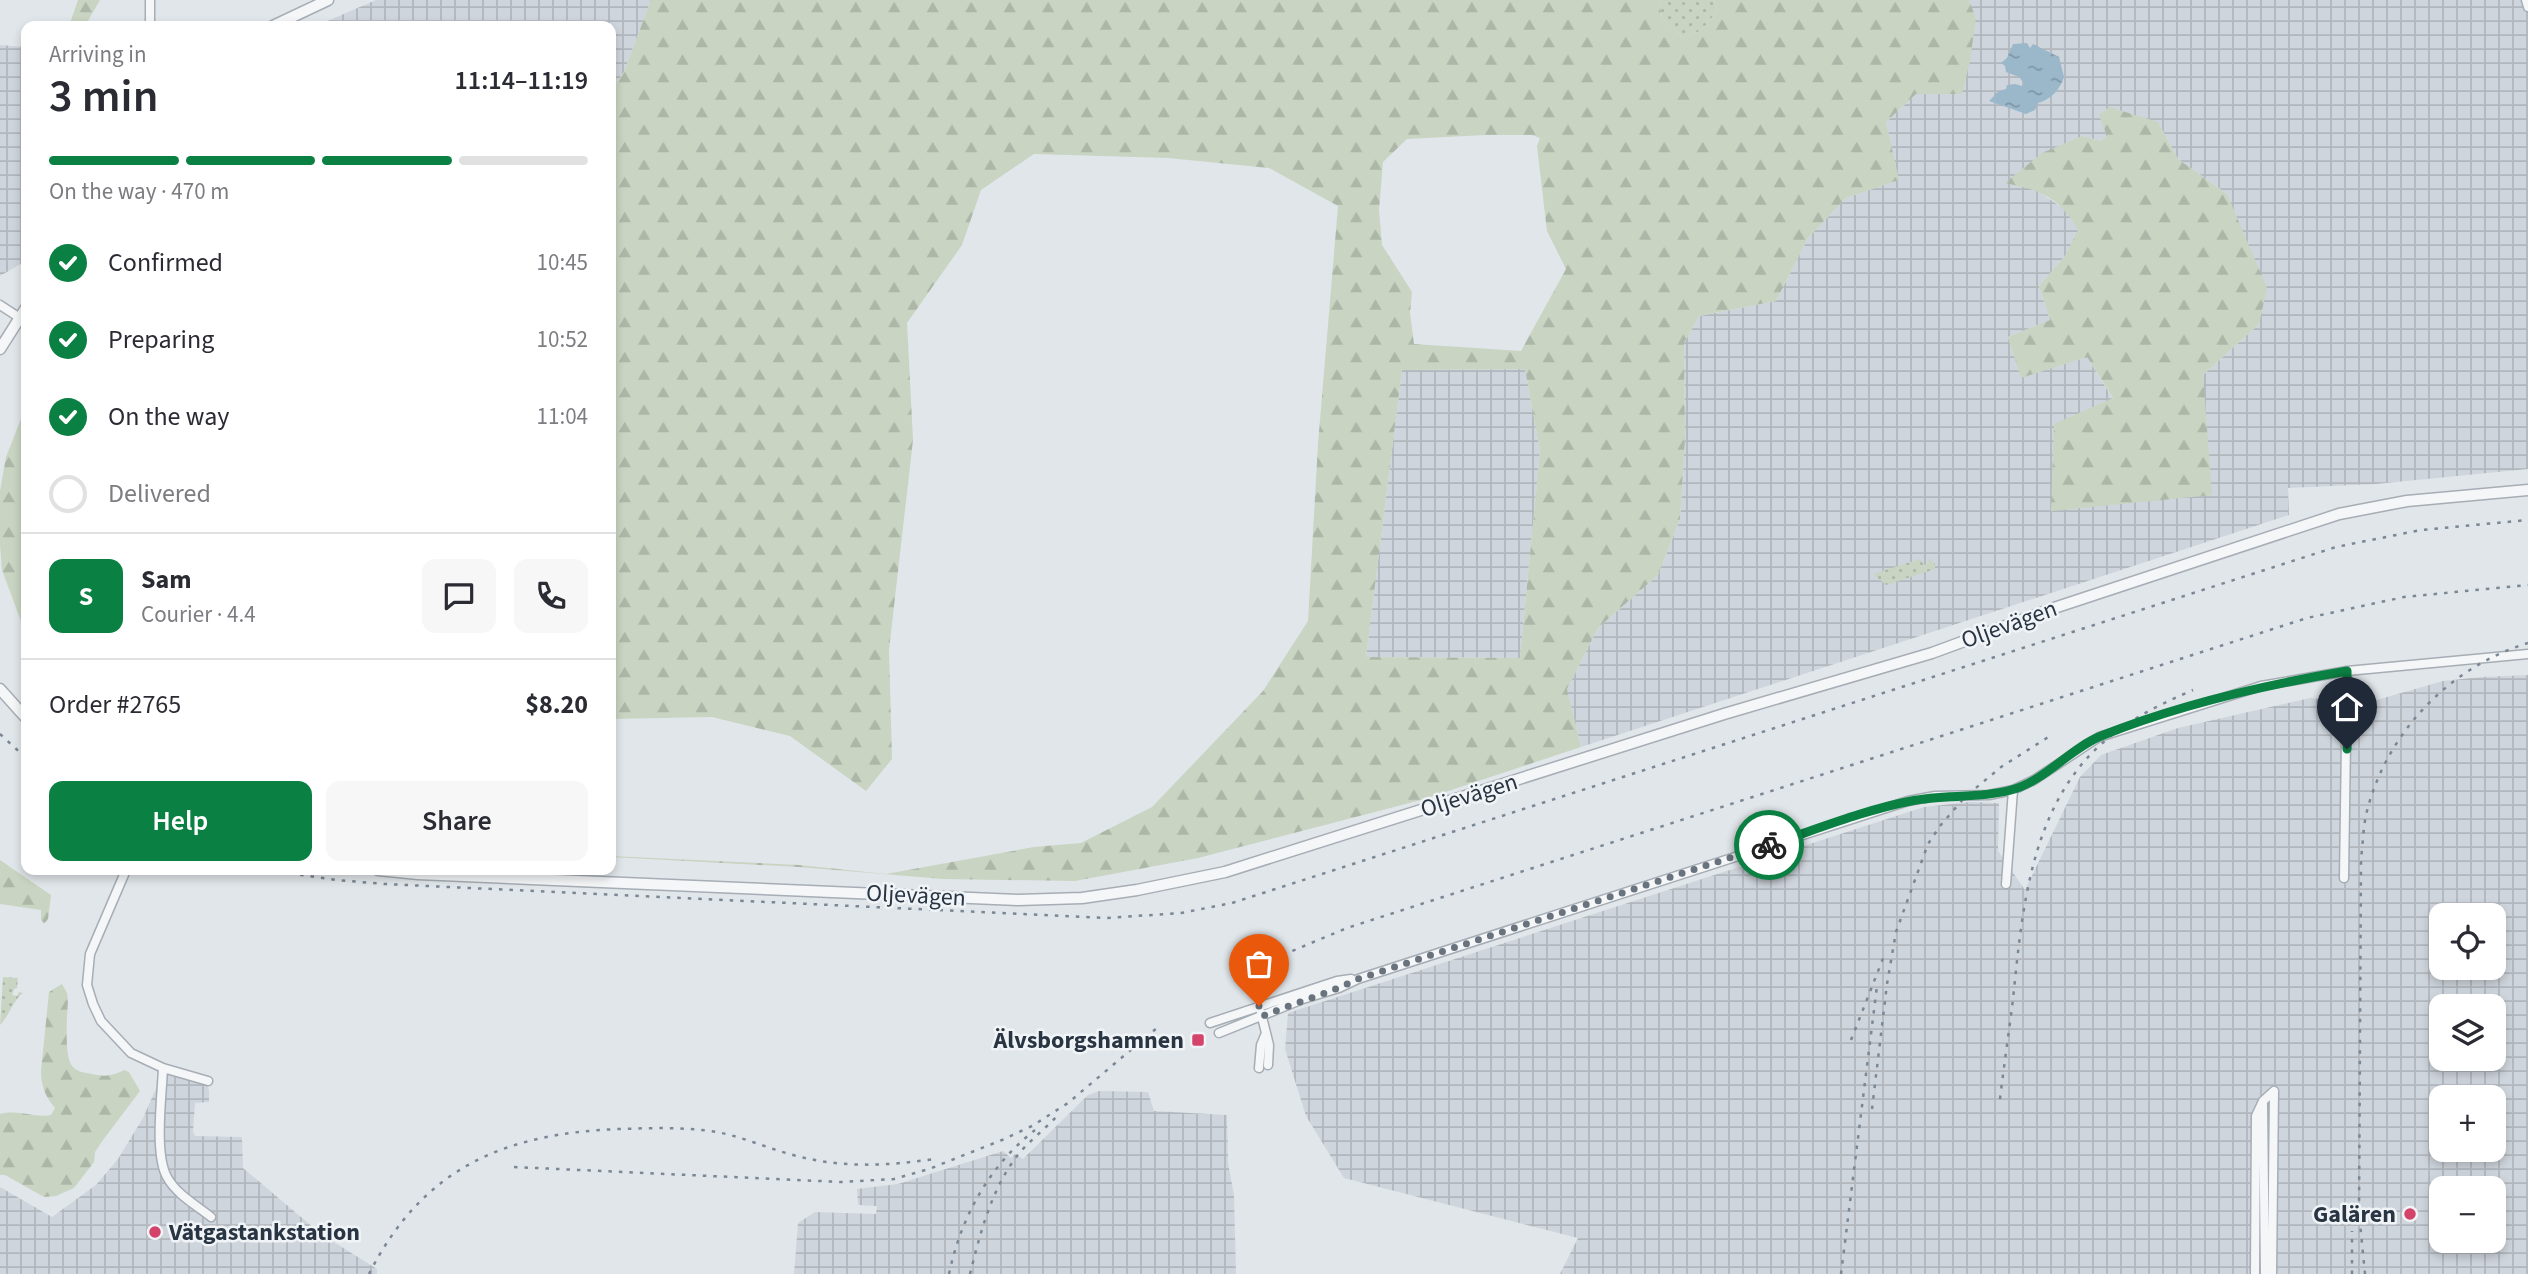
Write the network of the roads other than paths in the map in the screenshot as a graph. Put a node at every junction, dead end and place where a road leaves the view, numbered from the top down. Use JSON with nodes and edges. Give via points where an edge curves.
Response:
{"nodes":[{"id":1,"x":150,"y":0,"type":"edge"},
{"id":2,"x":328,"y":0,"type":"edge"},
{"id":3,"x":2526,"y":0,"type":"edge"},
{"id":4,"x":2528,"y":7,"type":"edge"},
{"id":5,"x":150,"y":21,"type":"edge"},
{"id":6,"x":284,"y":21,"type":"edge"},
{"id":7,"x":0,"y":305,"type":"edge"},
{"id":8,"x":20,"y":318,"type":"joint"},
{"id":9,"x":0,"y":349,"type":"edge"},
{"id":10,"x":2528,"y":490,"type":"edge"},
{"id":11,"x":2528,"y":654,"type":"edge"},
{"id":12,"x":2347,"y":671,"type":"junction"},
{"id":13,"x":2,"y":695,"type":"edge"},
{"id":14,"x":21,"y":713,"type":"edge"},
{"id":15,"x":2013,"y":790,"type":"junction"},
{"id":16,"x":124,"y":875,"type":"edge"},
{"id":17,"x":441,"y":875,"type":"edge"},
{"id":18,"x":2344,"y":878,"type":"dead end"},
{"id":19,"x":2006,"y":884,"type":"dead end"},
{"id":20,"x":1358,"y":979,"type":"junction"},
{"id":21,"x":1259,"y":1006,"type":"junction"},
{"id":22,"x":1263,"y":1016,"type":"junction"},
{"id":23,"x":1210,"y":1023,"type":"dead end"},
{"id":24,"x":1219,"y":1033,"type":"dead end"},
{"id":25,"x":1264,"y":1066,"type":"dead end"},
{"id":26,"x":163,"y":1068,"type":"junction"},
{"id":27,"x":208,"y":1081,"type":"dead end"},
{"id":28,"x":2263,"y":1101,"type":"junction"},
{"id":29,"x":211,"y":1217,"type":"dead end"},
{"id":30,"x":2255,"y":1274,"type":"edge"},
{"id":31,"x":2265,"y":1274,"type":"edge"},
{"id":32,"x":2272,"y":1274,"type":"edge"}],
"edges":[{"from":1,"to":5,"type":"street"},
{"from":2,"to":6,"type":"street"},
{"from":3,"to":4,"type":"street"},
{"from":7,"to":8,"type":"street"},
{"from":8,"to":9,"type":"street"},
{"from":10,"to":17,"type":"street","name":"Oljevägen","via":[[2407,501],[2339,514],[2067,603],[1933,653],[1224,872],[1137,890],[1018,900]]},
{"from":11,"to":12,"type":"street"},
{"from":12,"to":15,"type":"street","via":[[2261,686],[2133,724],[2089,742]]},
{"from":12,"to":18,"type":"street"},
{"from":13,"to":14,"type":"street"},
{"from":15,"to":19,"type":"street"},
{"from":15,"to":20,"type":"street","via":[[1908,801]]},
{"from":16,"to":26,"type":"street","via":[[90,954],[87,985],[101,1021],[131,1053]]},
{"from":20,"to":21,"type":"street","via":[[1337,981]]},
{"from":20,"to":22,"type":"street"},
{"from":21,"to":22,"type":"street"},
{"from":21,"to":23,"type":"street"},
{"from":22,"to":24,"type":"street"},
{"from":22,"to":25,"type":"street","via":[[1269,1045]]},
{"from":26,"to":27,"type":"street"},
{"from":26,"to":29,"type":"street","via":[[161,1165],[178,1191]]},
{"from":28,"to":30,"type":"street","via":[[2256,1116]]},
{"from":28,"to":31,"type":"street"},
{"from":28,"to":32,"type":"street","via":[[2274,1091]]}]}
